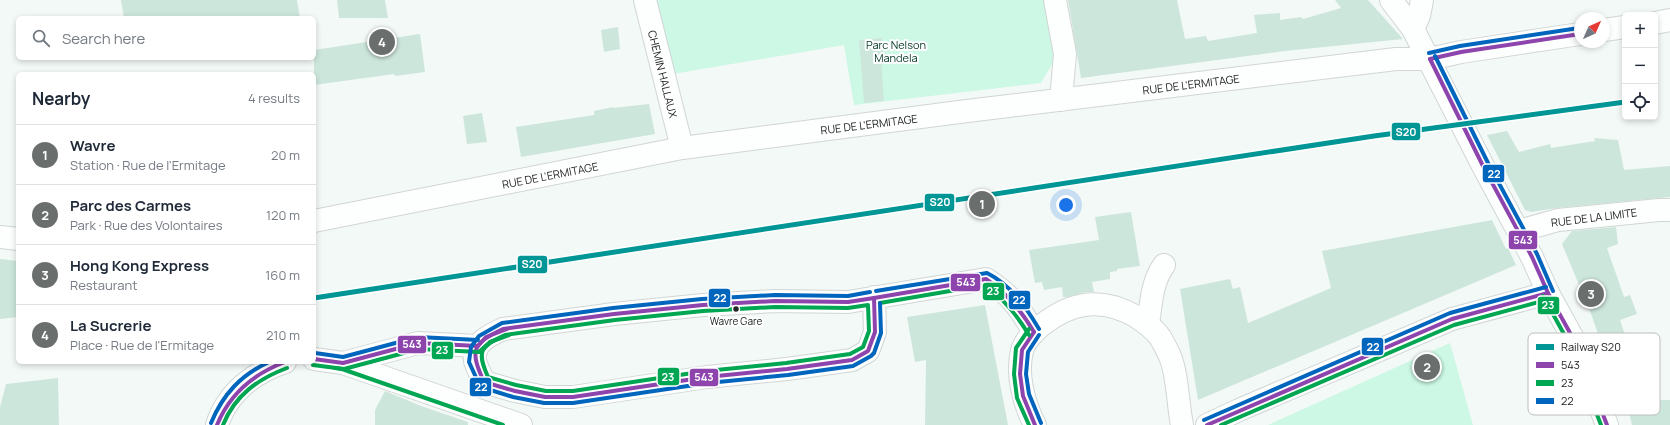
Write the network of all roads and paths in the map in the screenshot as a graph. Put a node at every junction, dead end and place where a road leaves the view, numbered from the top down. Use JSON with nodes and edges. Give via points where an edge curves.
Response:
{"nodes":[{"id":1,"x":645,"y":0,"type":"edge"},
{"id":2,"x":1055,"y":0,"type":"edge"},
{"id":3,"x":1391,"y":0,"type":"edge"},
{"id":4,"x":1422,"y":0,"type":"edge"},
{"id":5,"x":1670,"y":20,"type":"edge"},
{"id":6,"x":1658,"y":22,"type":"edge"},
{"id":7,"x":1622,"y":27,"type":"edge"},
{"id":8,"x":1414,"y":29,"type":"junction"},
{"id":9,"x":1610,"y":29,"type":"edge"},
{"id":10,"x":1574,"y":35,"type":"edge"},
{"id":11,"x":1430,"y":59,"type":"junction"},
{"id":12,"x":1061,"y":100,"type":"junction"},
{"id":13,"x":682,"y":148,"type":"junction"},
{"id":14,"x":1670,"y":210,"type":"edge"},
{"id":15,"x":316,"y":221,"type":"edge"},
{"id":16,"x":1518,"y":231,"type":"junction"},
{"id":17,"x":0,"y":237,"type":"edge"},
{"id":18,"x":16,"y":239,"type":"edge"},
{"id":19,"x":1164,"y":265,"type":"dead end"},
{"id":20,"x":1548,"y":293,"type":"junction"},
{"id":21,"x":874,"y":298,"type":"junction"},
{"id":22,"x":1148,"y":324,"type":"junction"},
{"id":23,"x":1034,"y":332,"type":"junction"},
{"id":24,"x":1570,"y":333,"type":"edge"},
{"id":25,"x":478,"y":346,"type":"junction"},
{"id":26,"x":316,"y":359,"type":"edge"},
{"id":27,"x":343,"y":363,"type":"junction"},
{"id":28,"x":278,"y":364,"type":"edge"},
{"id":29,"x":1603,"y":415,"type":"edge"},
{"id":30,"x":1215,"y":421,"type":"edge"},
{"id":31,"x":217,"y":425,"type":"edge"},
{"id":32,"x":521,"y":425,"type":"edge"},
{"id":33,"x":1035,"y":425,"type":"edge"},
{"id":34,"x":1182,"y":425,"type":"edge"},
{"id":35,"x":1607,"y":425,"type":"edge"}],
"edges":[{"from":1,"to":13,"type":"street","name":"CHEMIN HALLAUX"},
{"from":2,"to":12,"type":"street","via":[[1065,54]]},
{"from":3,"to":8,"type":"street"},
{"from":4,"to":8,"type":"street"},
{"from":5,"to":6,"type":"street"},
{"from":7,"to":9,"type":"street"},
{"from":8,"to":11,"type":"street"},
{"from":10,"to":11,"type":"street","name":"RUE DE L'ERMITAGE"},
{"from":11,"to":12,"type":"street","name":"RUE DE L'ERMITAGE","via":[[1396,59]]},
{"from":11,"to":16,"type":"street"},
{"from":12,"to":13,"type":"street","name":"RUE DE L'ERMITAGE"},
{"from":13,"to":15,"type":"street","name":"RUE DE L'ERMITAGE"},
{"from":14,"to":16,"type":"street","name":"RUE DE LA LIMITE","via":[[1558,220]]},
{"from":16,"to":20,"type":"street"},
{"from":17,"to":18,"type":"street"},
{"from":19,"to":22,"type":"street","via":[[1154,284]]},
{"from":20,"to":24,"type":"street"},
{"from":20,"to":30,"type":"street","via":[[1452,319]]},
{"from":21,"to":23,"type":"street","via":[[986,280],[1003,290],[1021,310]]},
{"from":21,"to":25,"type":"street","via":[[848,302],[775,301],[703,305],[614,314],[502,330],[486,337]]},
{"from":21,"to":25,"type":"street","via":[[875,332],[868,351],[852,360],[707,377],[573,397],[545,397],[484,382],[475,360]]},
{"from":22,"to":23,"type":"street","via":[[1124,309],[1096,304],[1082,305],[1055,314]]},
{"from":22,"to":34,"type":"street","via":[[1159,336],[1172,361]]},
{"from":23,"to":33,"type":"street","via":[[1022,350],[1020,374],[1023,396]]},
{"from":25,"to":27,"type":"street","via":[[418,343]]},
{"from":26,"to":27,"type":"street"},
{"from":27,"to":32,"type":"street"},
{"from":28,"to":31,"type":"street","via":[[255,375],[243,385],[225,407]]},
{"from":29,"to":35,"type":"street"}]}
